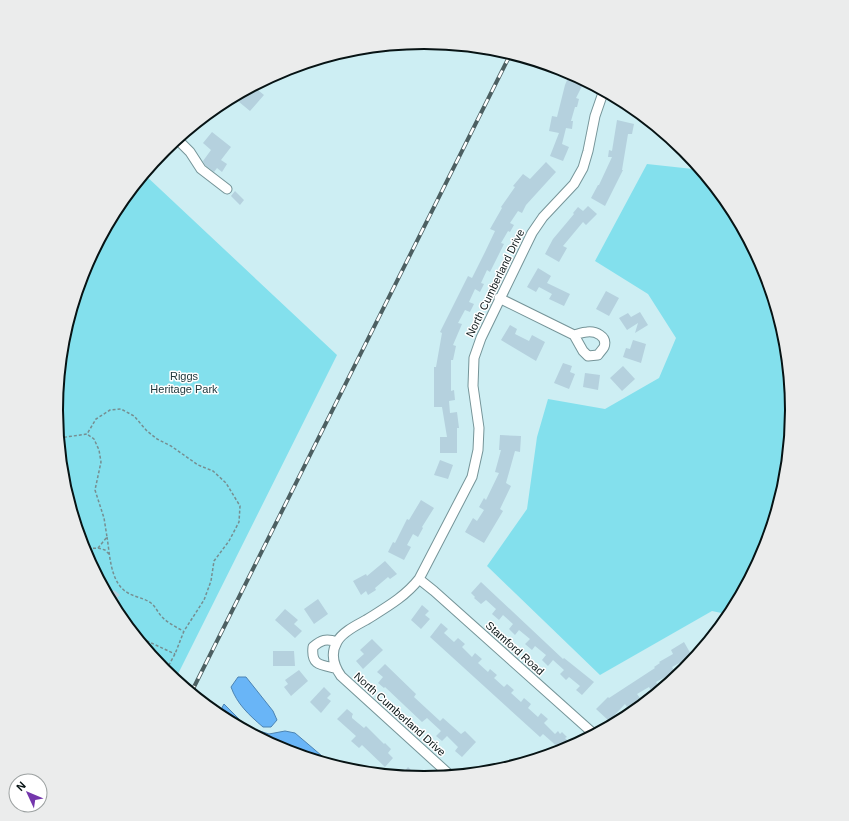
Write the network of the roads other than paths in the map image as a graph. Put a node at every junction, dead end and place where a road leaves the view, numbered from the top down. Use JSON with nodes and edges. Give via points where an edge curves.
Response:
{"nodes":[{"id":1,"x":602,"y":95,"type":"edge"},
{"id":2,"x":181,"y":143,"type":"edge"},
{"id":3,"x":226,"y":189,"type":"dead end"},
{"id":4,"x":499,"y":298,"type":"junction"},
{"id":5,"x":574,"y":335,"type":"dead end"},
{"id":6,"x":419,"y":579,"type":"junction"},
{"id":7,"x":336,"y":642,"type":"junction"},
{"id":8,"x":335,"y":668,"type":"junction"},
{"id":9,"x":591,"y":731,"type":"edge"},
{"id":10,"x":446,"y":771,"type":"edge"}],
"edges":[{"from":1,"to":4,"type":"street","name":"North Cumberland Drive","via":[[583,168],[574,184],[543,217],[532,233]]},
{"from":2,"to":3,"type":"street","via":[[201,169]]},
{"from":4,"to":5,"type":"street"},
{"from":4,"to":6,"type":"street","name":"North Cumberland Drive","via":[[474,358],[473,386],[479,428],[478,450],[472,477]]},
{"from":6,"to":7,"type":"street","name":"North Cumberland Drive","via":[[405,595],[354,627]]},
{"from":6,"to":9,"type":"street","name":"Stamford Road"},
{"from":7,"to":8,"type":"street","via":[[333,652]]},
{"from":7,"to":8,"type":"street","via":[[327,639],[320,641],[313,647],[312,655],[314,661],[322,666]]},
{"from":8,"to":10,"type":"street","name":"North Cumberland Drive"}]}
